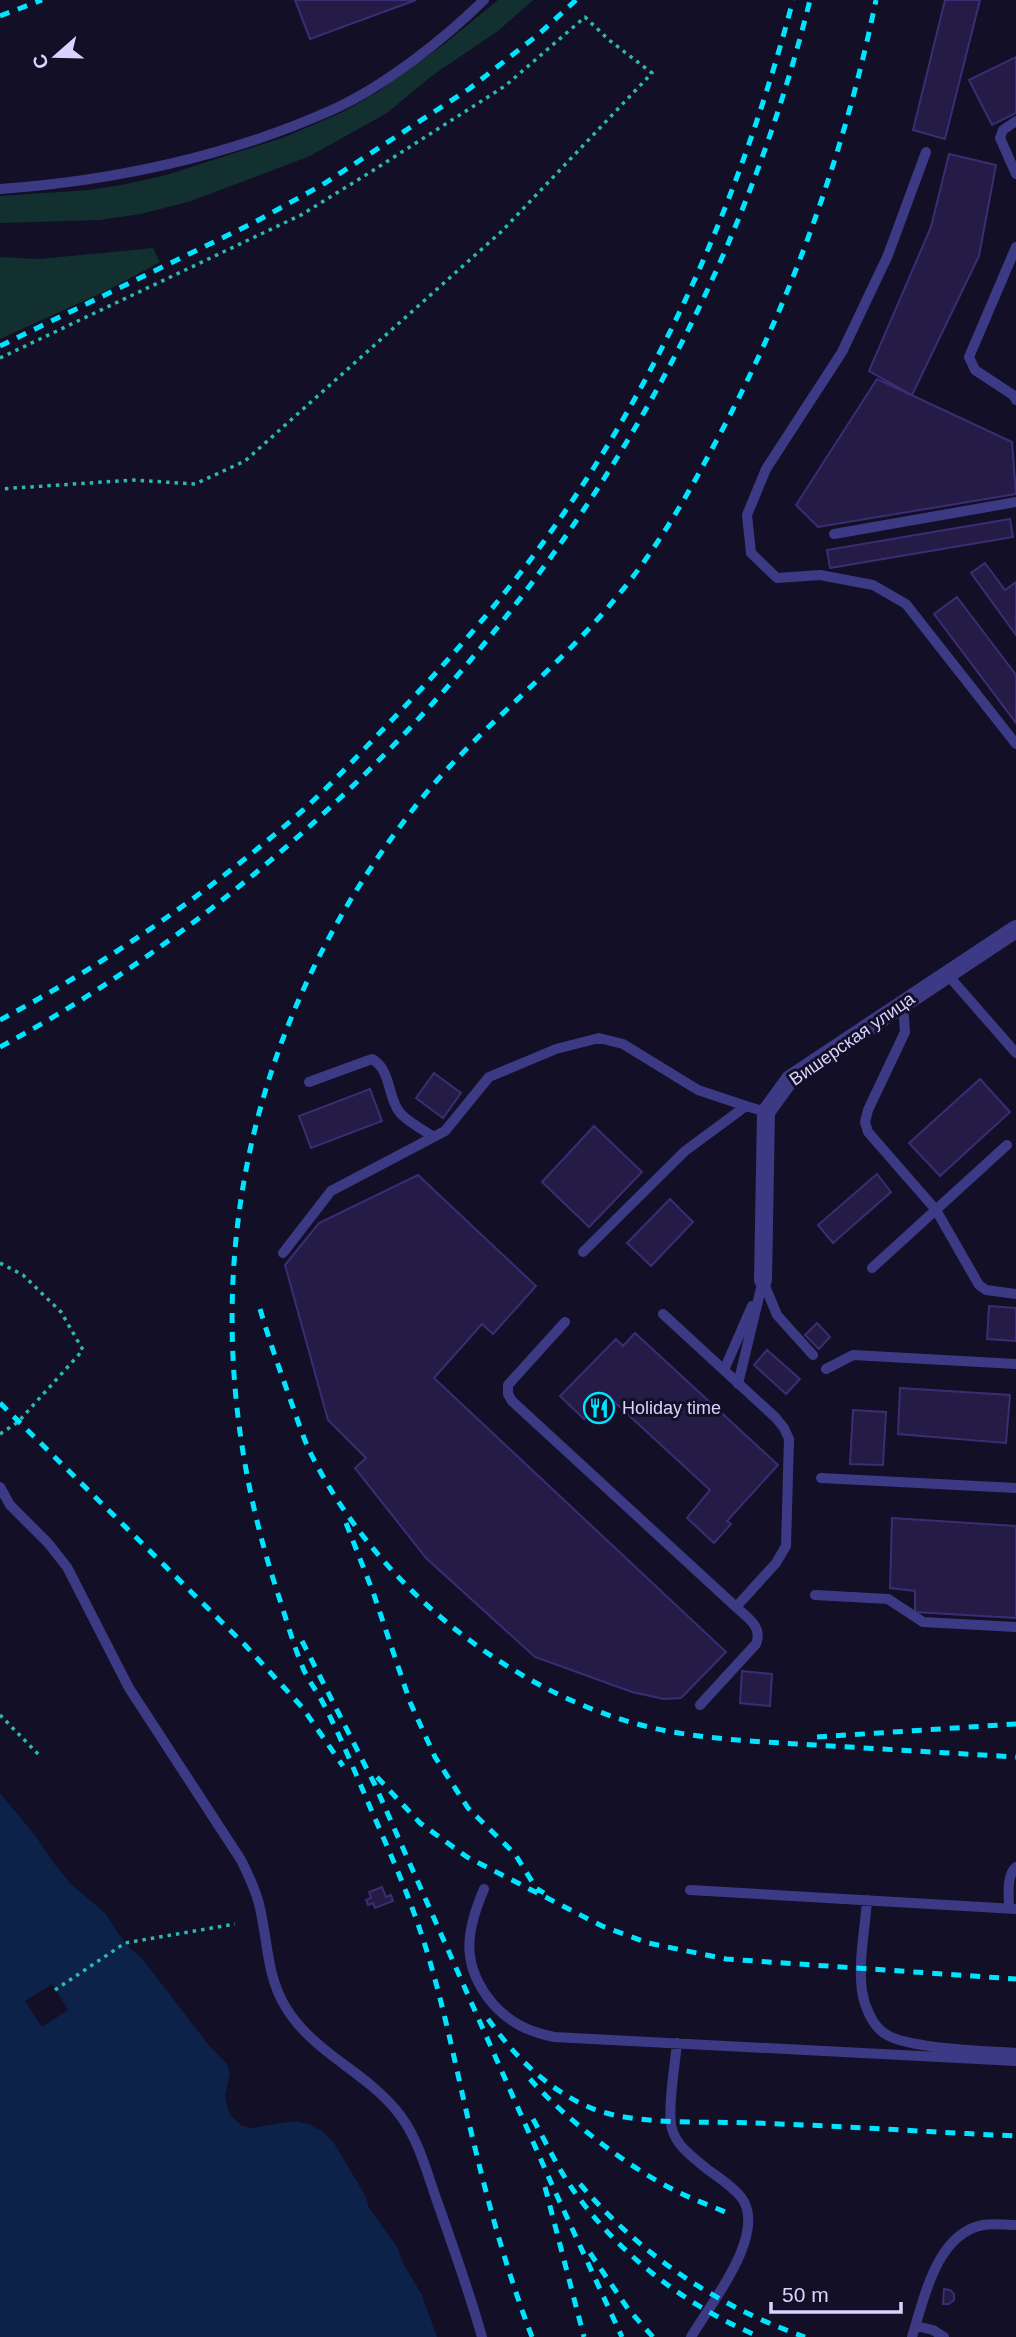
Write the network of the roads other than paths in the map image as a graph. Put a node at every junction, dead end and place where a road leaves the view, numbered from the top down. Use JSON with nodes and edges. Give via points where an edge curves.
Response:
{"nodes":[{"id":1,"x":484,"y":0,"type":"edge"},
{"id":2,"x":1016,"y":121,"type":"edge"},
{"id":3,"x":926,"y":152,"type":"dead end"},
{"id":4,"x":1016,"y":174,"type":"edge"},
{"id":5,"x":0,"y":189,"type":"edge"},
{"id":6,"x":1016,"y":247,"type":"edge"},
{"id":7,"x":1015,"y":396,"type":"edge"},
{"id":8,"x":1016,"y":502,"type":"edge"},
{"id":9,"x":834,"y":534,"type":"dead end"},
{"id":10,"x":1016,"y":744,"type":"edge"},
{"id":11,"x":1016,"y":929,"type":"edge"},
{"id":12,"x":947,"y":974,"type":"junction"},
{"id":13,"x":903,"y":1003,"type":"junction"},
{"id":14,"x":1016,"y":1053,"type":"edge"},
{"id":15,"x":309,"y":1082,"type":"dead end"},
{"id":16,"x":747,"y":1106,"type":"junction"},
{"id":17,"x":766,"y":1112,"type":"junction"},
{"id":18,"x":434,"y":1138,"type":"junction"},
{"id":19,"x":1006,"y":1145,"type":"dead end"},
{"id":20,"x":936,"y":1210,"type":"junction"},
{"id":21,"x":583,"y":1252,"type":"dead end"},
{"id":22,"x":283,"y":1253,"type":"dead end"},
{"id":23,"x":872,"y":1268,"type":"dead end"},
{"id":24,"x":763,"y":1280,"type":"junction"},
{"id":25,"x":1016,"y":1294,"type":"edge"},
{"id":26,"x":663,"y":1314,"type":"dead end"},
{"id":27,"x":565,"y":1322,"type":"dead end"},
{"id":28,"x":813,"y":1354,"type":"dead end"},
{"id":29,"x":1016,"y":1364,"type":"edge"},
{"id":30,"x":826,"y":1369,"type":"dead end"},
{"id":31,"x":724,"y":1370,"type":"junction"},
{"id":32,"x":738,"y":1384,"type":"junction"},
{"id":33,"x":821,"y":1478,"type":"dead end"},
{"id":34,"x":0,"y":1487,"type":"edge"},
{"id":35,"x":1016,"y":1488,"type":"edge"},
{"id":36,"x":815,"y":1595,"type":"dead end"},
{"id":37,"x":736,"y":1607,"type":"junction"},
{"id":38,"x":1016,"y":1627,"type":"edge"},
{"id":39,"x":700,"y":1705,"type":"dead end"},
{"id":40,"x":1016,"y":1867,"type":"edge"},
{"id":41,"x":484,"y":1889,"type":"dead end"},
{"id":42,"x":690,"y":1890,"type":"dead end"},
{"id":43,"x":867,"y":1900,"type":"junction"},
{"id":44,"x":1012,"y":1909,"type":"edge"},
{"id":45,"x":677,"y":2043,"type":"junction"},
{"id":46,"x":1016,"y":2053,"type":"edge"},
{"id":47,"x":1016,"y":2061,"type":"edge"},
{"id":48,"x":1016,"y":2225,"type":"edge"},
{"id":49,"x":916,"y":2326,"type":"junction"},
{"id":50,"x":482,"y":2337,"type":"edge"},
{"id":51,"x":691,"y":2337,"type":"edge"},
{"id":52,"x":912,"y":2337,"type":"edge"},
{"id":53,"x":944,"y":2337,"type":"edge"}],
"edges":[{"from":1,"to":5,"type":"lane","via":[[389,76],[307,120],[127,174]]},
{"from":2,"to":4,"type":"lane","via":[[1000,138]]},
{"from":3,"to":10,"type":"lane","via":[[888,255],[842,352],[765,470],[747,515],[751,554],[777,578],[820,575],[873,585],[906,604]]},
{"from":6,"to":7,"type":"lane","via":[[969,356],[975,370]]},
{"from":8,"to":9,"type":"lane"},
{"from":11,"to":12,"type":"street","name":"Вишерская улица"},
{"from":12,"to":13,"type":"street","name":"Вишерская улица"},
{"from":12,"to":14,"type":"lane"},
{"from":13,"to":17,"type":"street","name":"Вишерская улица","via":[[790,1079]]},
{"from":13,"to":20,"type":"lane","via":[[905,1032],[865,1122],[873,1141]]},
{"from":15,"to":18,"type":"lane","via":[[372,1059],[384,1071],[399,1112]]},
{"from":16,"to":17,"type":"lane"},
{"from":16,"to":18,"type":"lane","via":[[698,1090],[623,1044],[599,1038],[556,1049],[489,1077]]},
{"from":16,"to":21,"type":"lane","via":[[685,1152]]},
{"from":17,"to":24,"type":"street"},
{"from":18,"to":22,"type":"lane","via":[[331,1191]]},
{"from":19,"to":20,"type":"lane"},
{"from":20,"to":23,"type":"lane"},
{"from":20,"to":25,"type":"lane","via":[[979,1285]]},
{"from":24,"to":28,"type":"lane","via":[[777,1315]]},
{"from":24,"to":31,"type":"lane"},
{"from":24,"to":32,"type":"lane"},
{"from":26,"to":31,"type":"lane"},
{"from":27,"to":37,"type":"lane","via":[[508,1385],[512,1401]]},
{"from":29,"to":30,"type":"lane","via":[[853,1355]]},
{"from":31,"to":32,"type":"lane"},
{"from":32,"to":37,"type":"lane","via":[[785,1428],[790,1451],[786,1546]]},
{"from":33,"to":35,"type":"lane"},
{"from":34,"to":50,"type":"lane","via":[[10,1506],[67,1567],[129,1688],[241,1860],[254,1887],[270,1970],[286,2009],[322,2049],[374,2087],[409,2127]]},
{"from":36,"to":38,"type":"lane","via":[[888,1599],[923,1622]]},
{"from":37,"to":39,"type":"lane","via":[[754,1623],[756,1644]]},
{"from":40,"to":44,"type":"lane","via":[[1010,1877]]},
{"from":41,"to":45,"type":"lane","via":[[471,1924],[470,1959],[474,1978],[500,2012],[523,2029],[554,2037]]},
{"from":42,"to":43,"type":"lane"},
{"from":43,"to":44,"type":"lane"},
{"from":43,"to":46,"type":"lane","via":[[862,1993],[870,2016],[884,2034],[950,2049]]},
{"from":45,"to":47,"type":"lane"},
{"from":45,"to":51,"type":"lane","via":[[672,2129],[684,2150],[741,2197],[748,2215],[735,2268]]},
{"from":48,"to":49,"type":"lane","via":[[982,2225],[960,2235],[940,2259]]},
{"from":49,"to":52,"type":"lane"},
{"from":49,"to":53,"type":"lane"}]}
